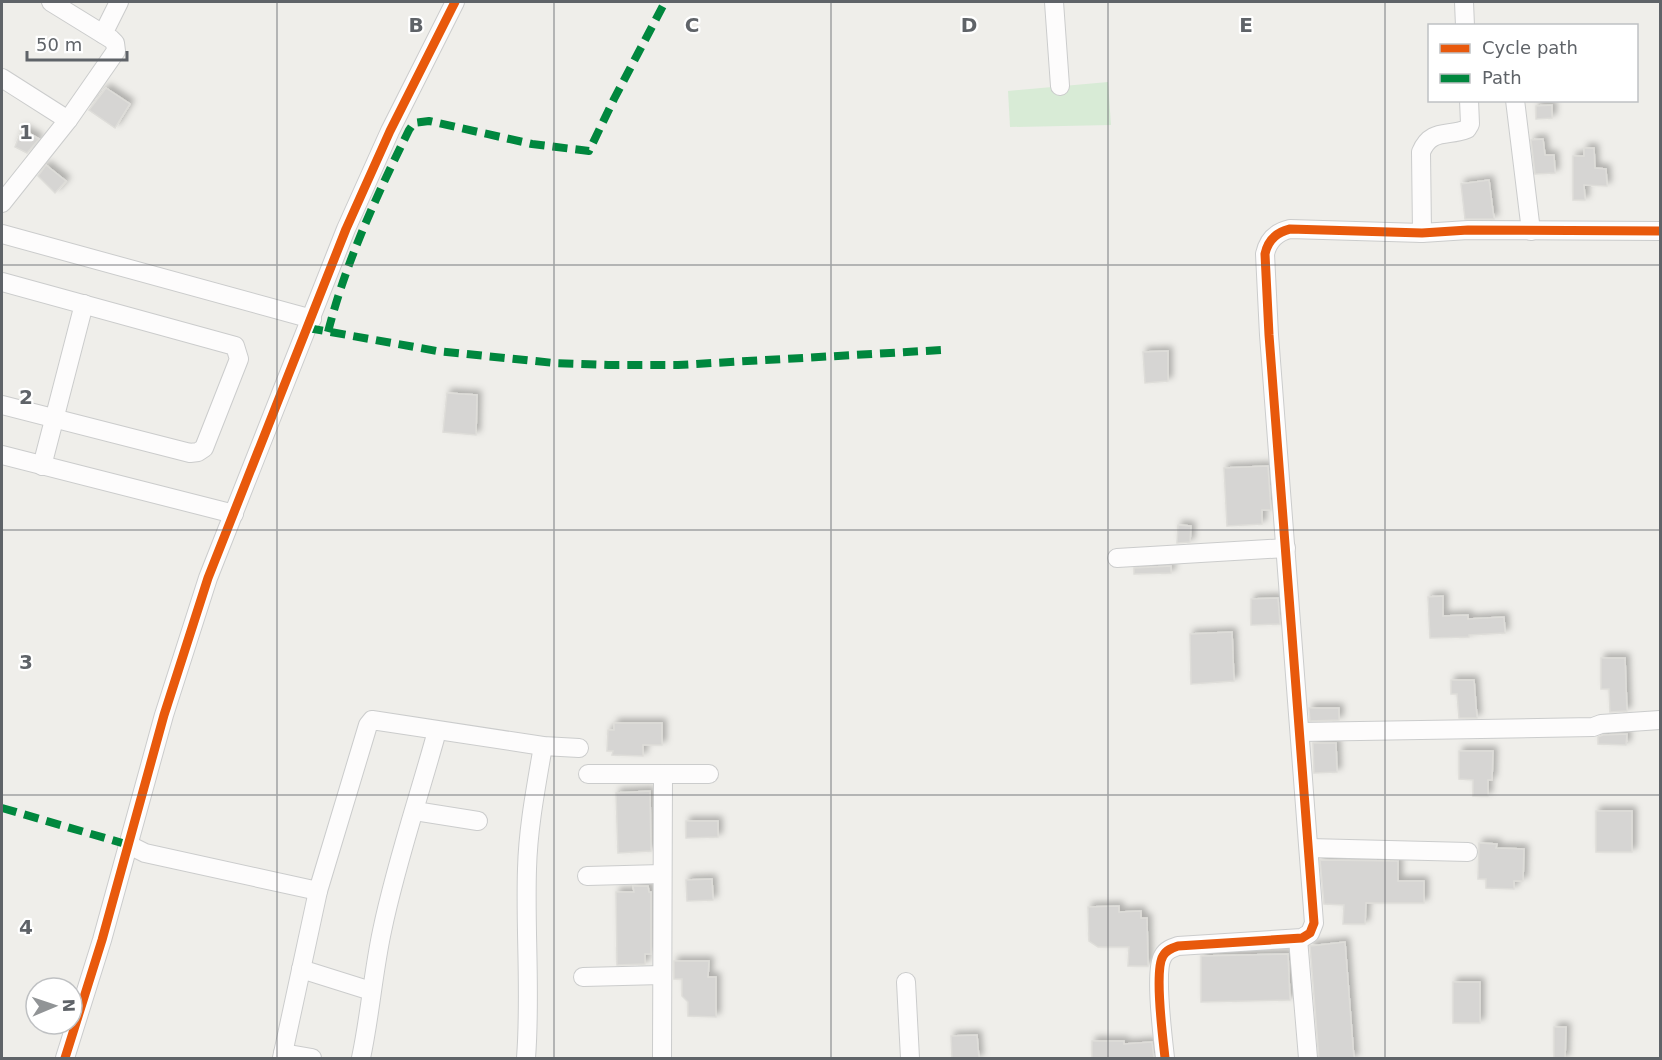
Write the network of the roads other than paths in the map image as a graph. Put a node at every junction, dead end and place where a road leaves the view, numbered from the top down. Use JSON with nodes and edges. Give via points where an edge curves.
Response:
{"nodes":[{"id":1,"x":51,"y":2,"type":"edge"},
{"id":2,"x":119,"y":2,"type":"edge"},
{"id":3,"x":455,"y":2,"type":"edge"},
{"id":4,"x":1054,"y":2,"type":"edge"},
{"id":5,"x":1464,"y":2,"type":"edge"},
{"id":6,"x":1465,"y":24,"type":"edge"},
{"id":7,"x":103,"y":34,"type":"junction"},
{"id":8,"x":2,"y":78,"type":"edge"},
{"id":9,"x":1060,"y":86,"type":"dead end"},
{"id":10,"x":1469,"y":102,"type":"edge"},
{"id":11,"x":1515,"y":102,"type":"edge"},
{"id":12,"x":68,"y":120,"type":"junction"},
{"id":13,"x":2,"y":203,"type":"edge"},
{"id":14,"x":1531,"y":231,"type":"junction"},
{"id":15,"x":1660,"y":231,"type":"edge"},
{"id":16,"x":1422,"y":233,"type":"junction"},
{"id":17,"x":2,"y":234,"type":"edge"},
{"id":18,"x":2,"y":282,"type":"edge"},
{"id":19,"x":84,"y":304,"type":"junction"},
{"id":20,"x":312,"y":319,"type":"junction"},
{"id":21,"x":2,"y":405,"type":"edge"},
{"id":22,"x":54,"y":418,"type":"junction"},
{"id":23,"x":2,"y":455,"type":"edge"},
{"id":24,"x":42,"y":466,"type":"junction"},
{"id":25,"x":234,"y":514,"type":"junction"},
{"id":26,"x":1286,"y":548,"type":"junction"},
{"id":27,"x":1117,"y":558,"type":"dead end"},
{"id":28,"x":1660,"y":720,"type":"edge"},
{"id":29,"x":437,"y":731,"type":"junction"},
{"id":30,"x":1300,"y":732,"type":"junction"},
{"id":31,"x":543,"y":746,"type":"junction"},
{"id":32,"x":579,"y":748,"type":"dead end"},
{"id":33,"x":588,"y":774,"type":"dead end"},
{"id":34,"x":663,"y":774,"type":"junction"},
{"id":35,"x":709,"y":774,"type":"dead end"},
{"id":36,"x":415,"y":811,"type":"junction"},
{"id":37,"x":478,"y":821,"type":"dead end"},
{"id":38,"x":129,"y":845,"type":"junction"},
{"id":39,"x":1309,"y":848,"type":"junction"},
{"id":40,"x":1468,"y":852,"type":"dead end"},
{"id":41,"x":662,"y":874,"type":"junction"},
{"id":42,"x":587,"y":876,"type":"dead end"},
{"id":43,"x":318,"y":891,"type":"junction"},
{"id":44,"x":1298,"y":939,"type":"junction"},
{"id":45,"x":301,"y":969,"type":"junction"},
{"id":46,"x":662,"y":975,"type":"junction"},
{"id":47,"x":584,"y":977,"type":"dead end"},
{"id":48,"x":906,"y":982,"type":"dead end"},
{"id":49,"x":371,"y":991,"type":"junction"},
{"id":50,"x":282,"y":1056,"type":"edge"},
{"id":51,"x":65,"y":1059,"type":"edge"},
{"id":52,"x":312,"y":1059,"type":"edge"},
{"id":53,"x":361,"y":1059,"type":"edge"},
{"id":54,"x":526,"y":1059,"type":"edge"},
{"id":55,"x":662,"y":1059,"type":"edge"},
{"id":56,"x":910,"y":1059,"type":"edge"},
{"id":57,"x":1166,"y":1059,"type":"edge"},
{"id":58,"x":1308,"y":1059,"type":"edge"}],
"edges":[{"from":1,"to":7,"type":"street"},
{"from":2,"to":7,"type":"street"},
{"from":3,"to":20,"type":"street","via":[[373,168]]},
{"from":4,"to":9,"type":"street"},
{"from":5,"to":6,"type":"street"},
{"from":7,"to":12,"type":"street","via":[[115,43],[115,54]]},
{"from":8,"to":12,"type":"street"},
{"from":10,"to":16,"type":"street","via":[[1467,129],[1434,135],[1421,152]]},
{"from":11,"to":14,"type":"street"},
{"from":12,"to":13,"type":"street"},
{"from":14,"to":15,"type":"street"},
{"from":14,"to":16,"type":"street"},
{"from":16,"to":26,"type":"street","via":[[1290,229],[1277,234],[1266,248]]},
{"from":17,"to":20,"type":"street"},
{"from":18,"to":19,"type":"street"},
{"from":19,"to":22,"type":"street"},
{"from":19,"to":22,"type":"street","via":[[235,346],[239,359],[204,448],[198,452]]},
{"from":20,"to":25,"type":"street"},
{"from":21,"to":22,"type":"street"},
{"from":22,"to":24,"type":"street"},
{"from":23,"to":24,"type":"street"},
{"from":24,"to":25,"type":"street"},
{"from":25,"to":38,"type":"street","via":[[186,645]]},
{"from":26,"to":27,"type":"street"},
{"from":26,"to":30,"type":"street"},
{"from":28,"to":30,"type":"street","via":[[1593,727]]},
{"from":29,"to":31,"type":"street"},
{"from":29,"to":36,"type":"street"},
{"from":29,"to":43,"type":"street","via":[[377,720],[368,725]]},
{"from":30,"to":39,"type":"street"},
{"from":31,"to":32,"type":"street"},
{"from":31,"to":54,"type":"street","via":[[526,871]]},
{"from":33,"to":34,"type":"street"},
{"from":34,"to":35,"type":"street"},
{"from":34,"to":41,"type":"street"},
{"from":36,"to":37,"type":"street"},
{"from":36,"to":49,"type":"street","via":[[382,931]]},
{"from":38,"to":43,"type":"street","via":[[145,853]]},
{"from":38,"to":51,"type":"street"},
{"from":39,"to":40,"type":"street"},
{"from":39,"to":44,"type":"street","via":[[1314,923],[1310,933]]},
{"from":41,"to":42,"type":"street"},
{"from":41,"to":46,"type":"street"},
{"from":43,"to":45,"type":"street"},
{"from":44,"to":57,"type":"street","via":[[1178,946],[1167,951],[1161,959],[1160,984]]},
{"from":44,"to":58,"type":"street"},
{"from":45,"to":49,"type":"street"},
{"from":45,"to":50,"type":"street"},
{"from":46,"to":47,"type":"street"},
{"from":46,"to":55,"type":"street"},
{"from":48,"to":56,"type":"street"},
{"from":49,"to":53,"type":"street"},
{"from":50,"to":52,"type":"street"}]}
